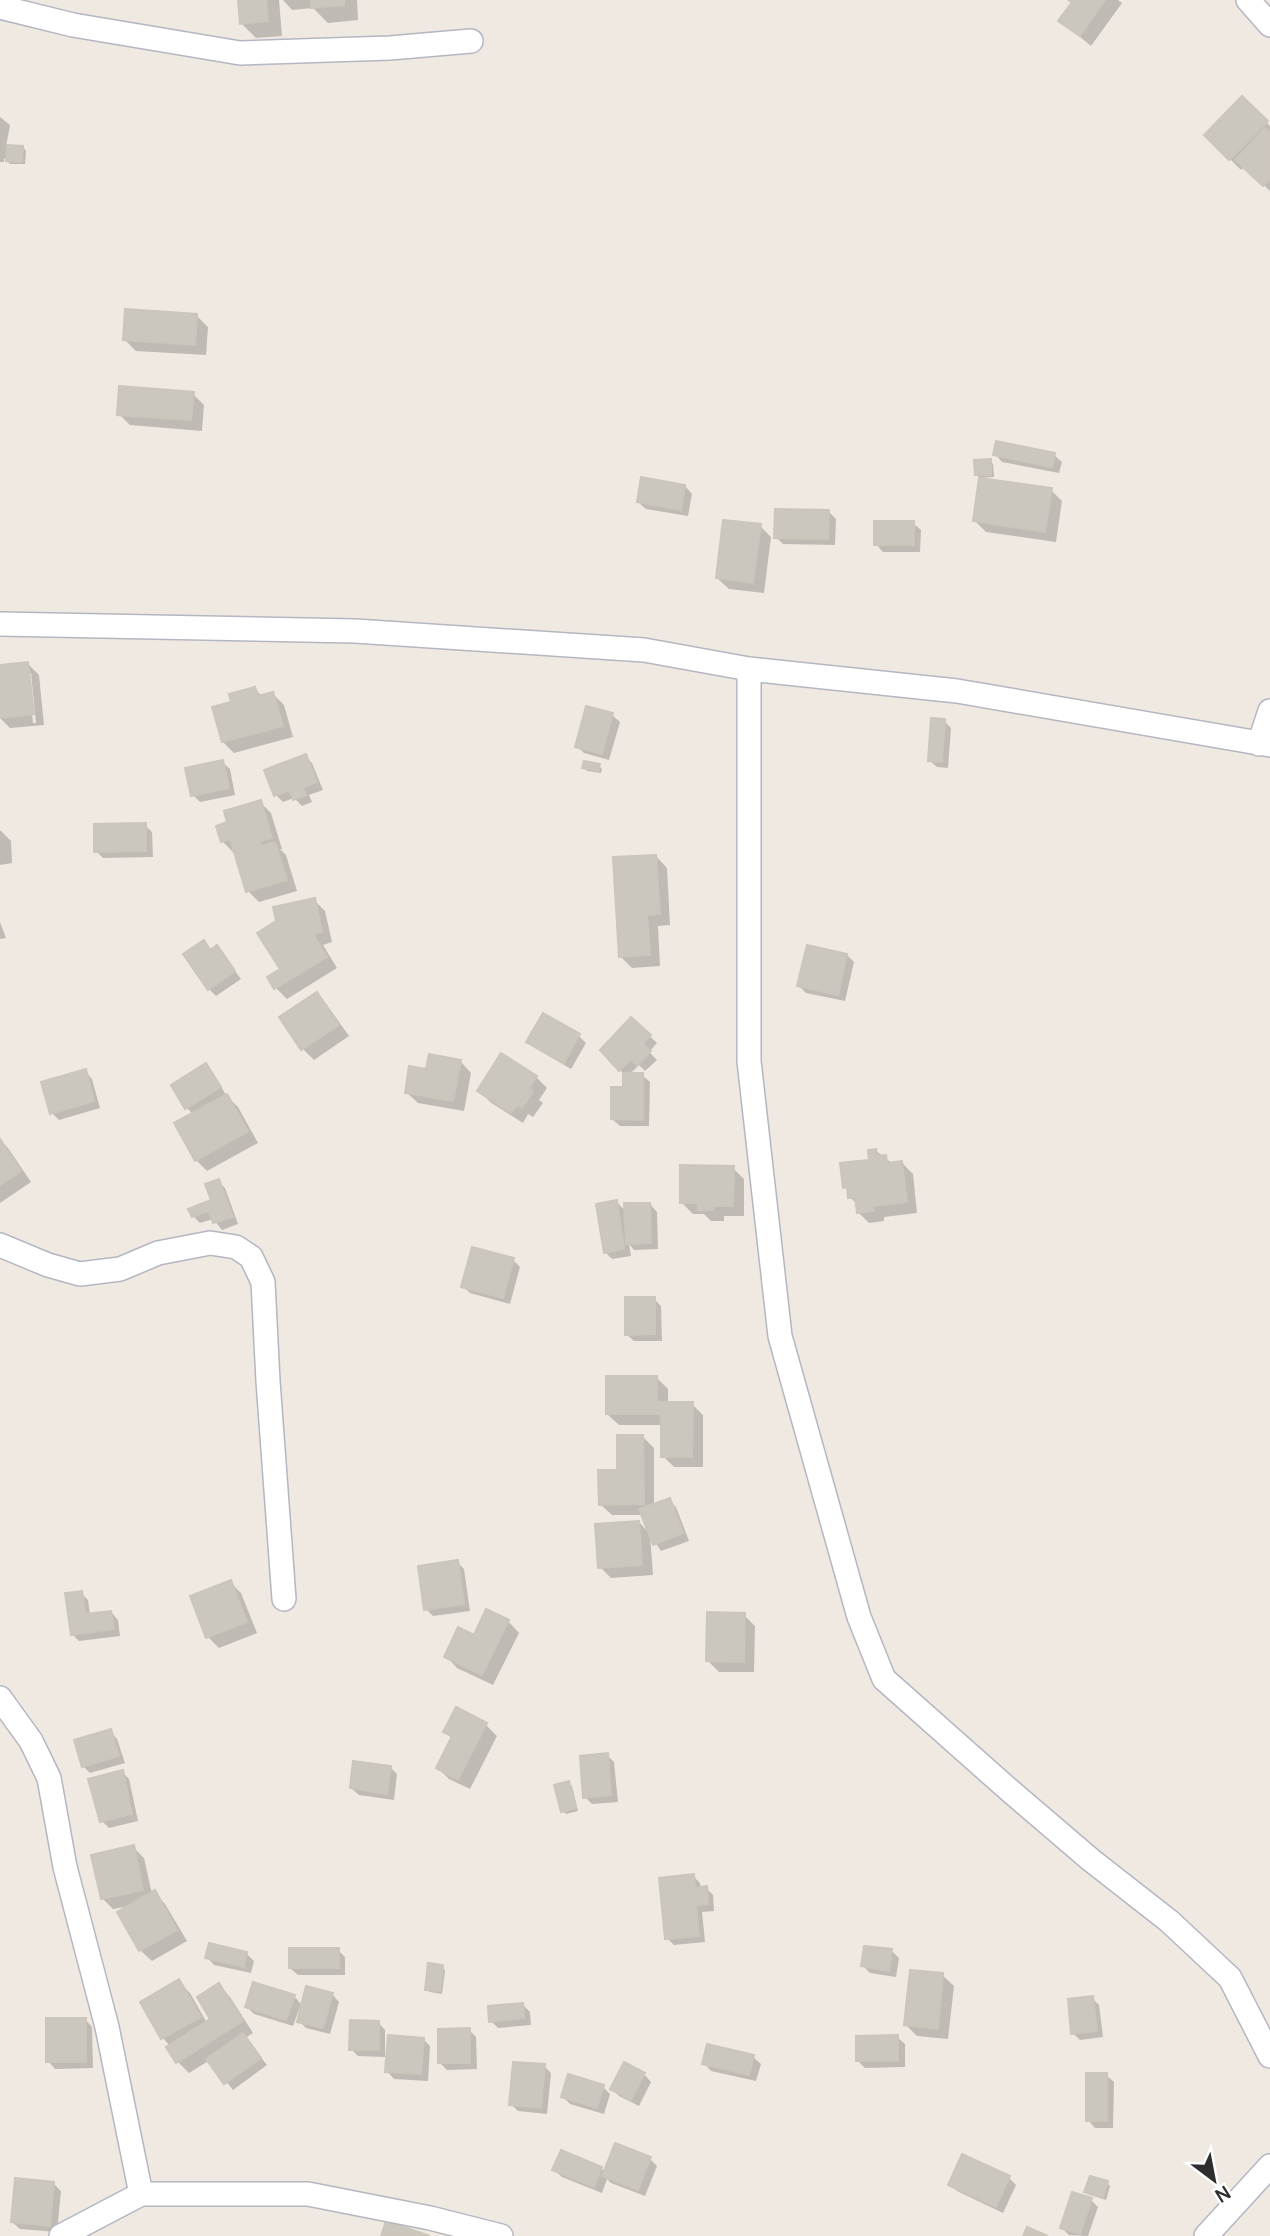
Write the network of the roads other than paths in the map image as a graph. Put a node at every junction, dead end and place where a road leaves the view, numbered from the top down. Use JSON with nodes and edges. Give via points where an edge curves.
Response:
{"nodes":[{"id":1,"x":1248,"y":0,"type":"edge"},
{"id":2,"x":0,"y":7,"type":"edge"},
{"id":3,"x":1270,"y":25,"type":"edge"},
{"id":4,"x":471,"y":41,"type":"dead end"},
{"id":5,"x":0,"y":624,"type":"edge"},
{"id":6,"x":749,"y":669,"type":"junction"},
{"id":7,"x":1270,"y":711,"type":"edge"},
{"id":8,"x":1265,"y":745,"type":"edge"},
{"id":9,"x":0,"y":1245,"type":"edge"},
{"id":10,"x":284,"y":1599,"type":"dead end"},
{"id":11,"x":0,"y":1698,"type":"edge"},
{"id":12,"x":1270,"y":2056,"type":"edge"},
{"id":13,"x":1270,"y":2166,"type":"edge"},
{"id":14,"x":141,"y":2194,"type":"junction"},
{"id":15,"x":61,"y":2236,"type":"edge"},
{"id":16,"x":501,"y":2236,"type":"edge"},
{"id":17,"x":1206,"y":2236,"type":"edge"}],
"edges":[{"from":1,"to":3,"type":"street"},
{"from":2,"to":4,"type":"street","via":[[73,25],[240,53]]},
{"from":5,"to":6,"type":"street","via":[[355,631],[644,650]]},
{"from":6,"to":8,"type":"street","via":[[957,691]]},
{"from":6,"to":12,"type":"street","via":[[749,1061],[780,1336],[859,1617],[884,1679],[1230,1978]]},
{"from":7,"to":8,"type":"street"},
{"from":9,"to":10,"type":"street","via":[[80,1274],[120,1269],[158,1253],[210,1243],[236,1247],[251,1257],[263,1282]]},
{"from":11,"to":14,"type":"street","via":[[31,1741],[49,1779]]},
{"from":13,"to":17,"type":"street"},
{"from":14,"to":15,"type":"street"},
{"from":14,"to":16,"type":"street","via":[[309,2194]]}]}
